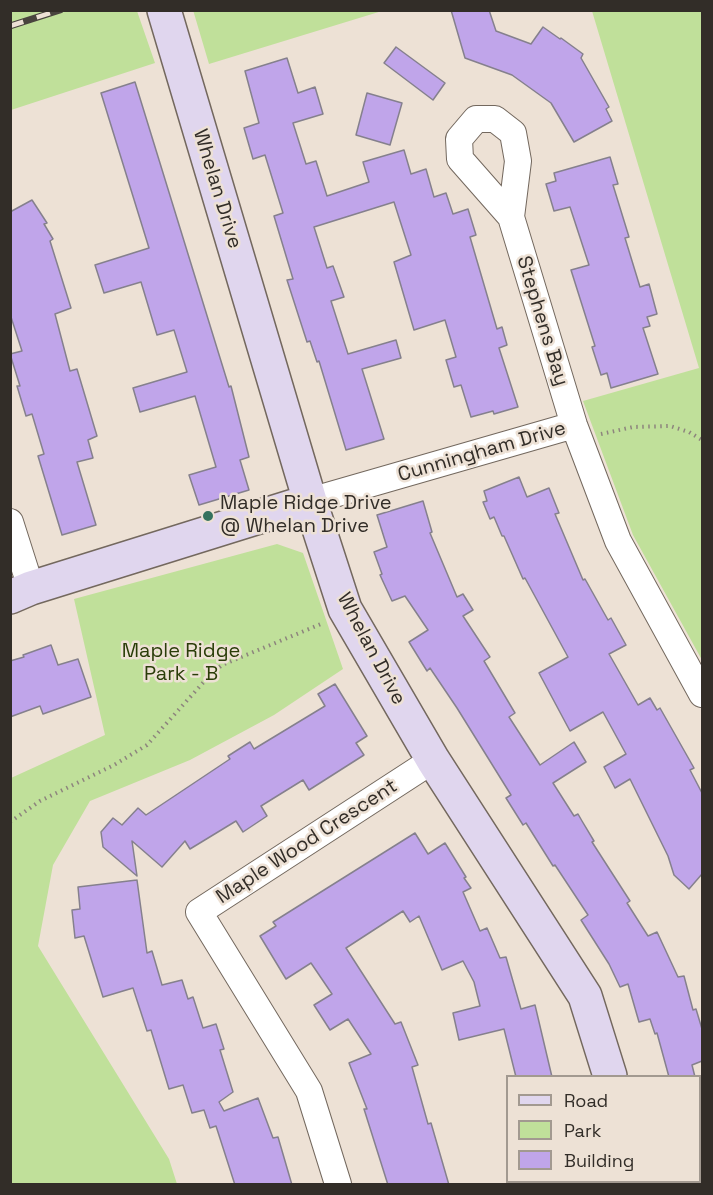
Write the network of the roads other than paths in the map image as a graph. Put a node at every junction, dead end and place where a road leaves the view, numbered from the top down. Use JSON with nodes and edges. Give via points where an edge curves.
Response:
{"nodes":[{"id":1,"x":164,"y":10,"type":"edge"},
{"id":2,"x":511,"y":217,"type":"dead end"},
{"id":3,"x":577,"y":433,"type":"junction"},
{"id":4,"x":310,"y":501,"type":"junction"},
{"id":5,"x":10,"y":522,"type":"edge"},
{"id":6,"x":21,"y":592,"type":"edge"},
{"id":7,"x":702,"y":694,"type":"edge"},
{"id":8,"x":433,"y":760,"type":"junction"},
{"id":9,"x":609,"y":1075,"type":"edge"},
{"id":10,"x":338,"y":1185,"type":"edge"}],
"edges":[{"from":1,"to":4,"type":"street","name":"Whelan Drive"},
{"from":2,"to":3,"type":"street","name":"Stephens Bay"},
{"from":3,"to":4,"type":"street","name":"Cunningham Drive"},
{"from":3,"to":7,"type":"street","name":"Cunningham Drive","via":[[618,541]]},
{"from":4,"to":6,"type":"street"},
{"from":4,"to":8,"type":"street","name":"Whelan Drive","via":[[345,609]]},
{"from":5,"to":6,"type":"street"},
{"from":8,"to":9,"type":"street","name":"Whelan Drive","via":[[585,996]]},
{"from":8,"to":10,"type":"street","name":"Maple Wood Crescent","via":[[199,912],[309,1091]]}]}
